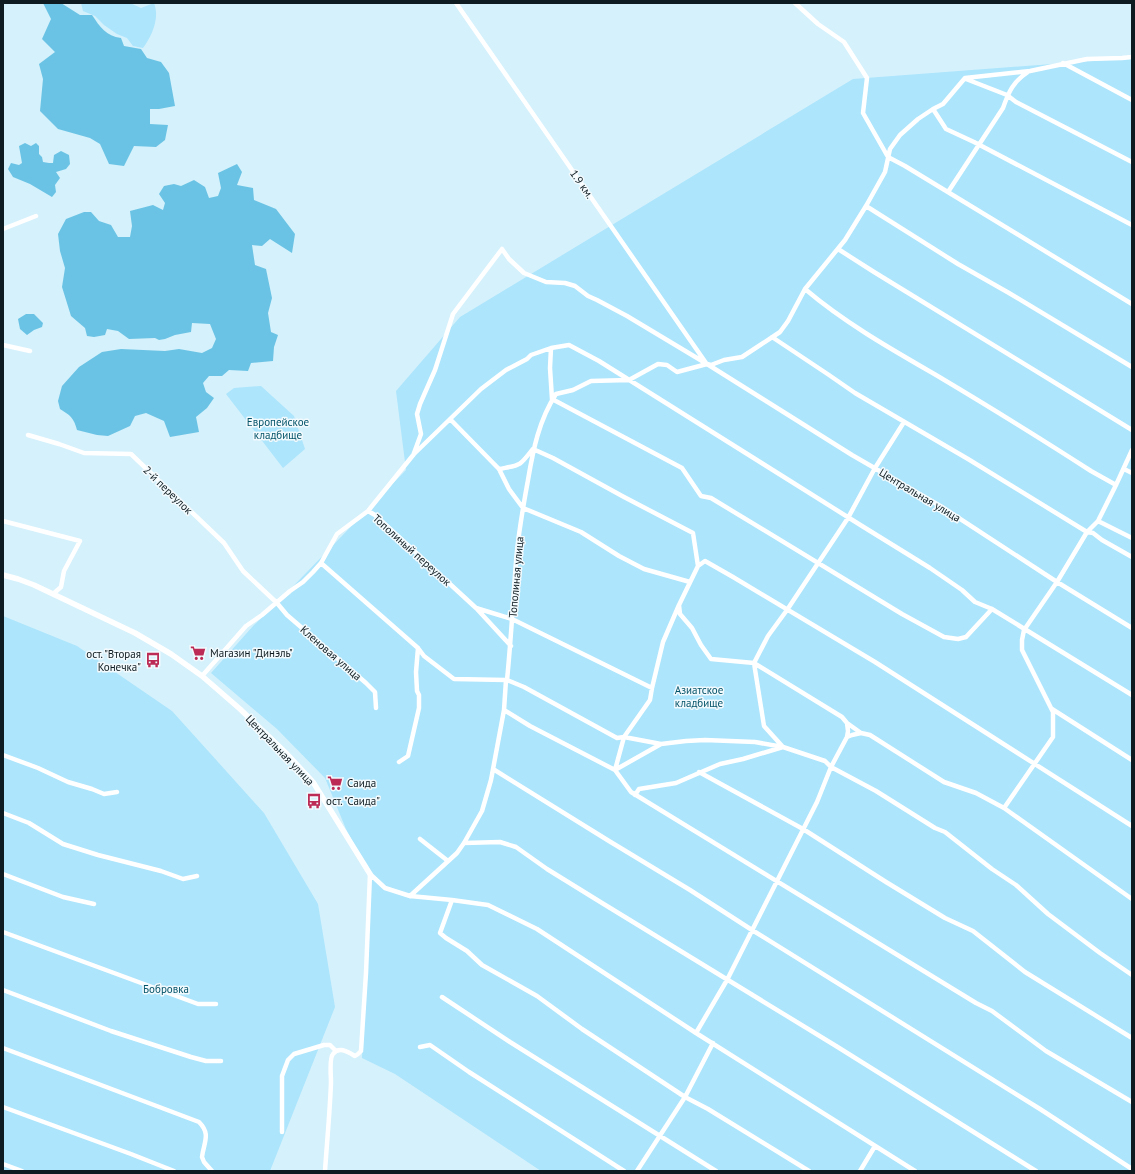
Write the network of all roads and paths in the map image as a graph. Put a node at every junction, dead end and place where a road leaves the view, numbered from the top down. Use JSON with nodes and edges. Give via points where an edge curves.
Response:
{"nodes":[{"id":1,"x":456,"y":3,"type":"edge"},
{"id":2,"x":795,"y":3,"type":"edge"},
{"id":3,"x":1132,"y":57,"type":"edge"},
{"id":4,"x":1062,"y":63,"type":"junction"},
{"id":5,"x":1030,"y":71,"type":"junction"},
{"id":6,"x":965,"y":78,"type":"junction"},
{"id":7,"x":1007,"y":96,"type":"junction"},
{"id":8,"x":1132,"y":100,"type":"edge"},
{"id":9,"x":933,"y":109,"type":"junction"},
{"id":10,"x":979,"y":145,"type":"junction"},
{"id":11,"x":888,"y":158,"type":"junction"},
{"id":12,"x":1132,"y":162,"type":"edge"},
{"id":13,"x":948,"y":192,"type":"junction"},
{"id":14,"x":866,"y":206,"type":"junction"},
{"id":15,"x":36,"y":216,"type":"dead end"},
{"id":16,"x":1132,"y":225,"type":"edge"},
{"id":17,"x":3,"y":229,"type":"edge"},
{"id":18,"x":838,"y":249,"type":"junction"},
{"id":19,"x":805,"y":289,"type":"junction"},
{"id":20,"x":1132,"y":304,"type":"edge"},
{"id":21,"x":772,"y":337,"type":"junction"},
{"id":22,"x":3,"y":345,"type":"edge"},
{"id":23,"x":551,"y":348,"type":"junction"},
{"id":24,"x":30,"y":351,"type":"dead end"},
{"id":25,"x":707,"y":364,"type":"junction"},
{"id":26,"x":1132,"y":367,"type":"edge"},
{"id":27,"x":629,"y":380,"type":"junction"},
{"id":28,"x":552,"y":399,"type":"junction"},
{"id":29,"x":450,"y":419,"type":"junction"},
{"id":30,"x":904,"y":422,"type":"junction"},
{"id":31,"x":1132,"y":430,"type":"edge"},
{"id":32,"x":28,"y":436,"type":"dead end"},
{"id":33,"x":533,"y":449,"type":"junction"},
{"id":34,"x":1132,"y":450,"type":"edge"},
{"id":35,"x":414,"y":454,"type":"junction"},
{"id":36,"x":875,"y":468,"type":"junction"},
{"id":37,"x":499,"y":469,"type":"junction"},
{"id":38,"x":1124,"y":469,"type":"junction"},
{"id":39,"x":1132,"y":473,"type":"edge"},
{"id":40,"x":1116,"y":485,"type":"junction"},
{"id":41,"x":523,"y":508,"type":"junction"},
{"id":42,"x":368,"y":511,"type":"junction"},
{"id":43,"x":848,"y":518,"type":"junction"},
{"id":44,"x":3,"y":521,"type":"edge"},
{"id":45,"x":1098,"y":521,"type":"junction"},
{"id":46,"x":1087,"y":532,"type":"junction"},
{"id":47,"x":1132,"y":538,"type":"edge"},
{"id":48,"x":1132,"y":558,"type":"edge"},
{"id":49,"x":321,"y":563,"type":"junction"},
{"id":50,"x":818,"y":564,"type":"junction"},
{"id":51,"x":698,"y":566,"type":"junction"},
{"id":52,"x":3,"y":575,"type":"edge"},
{"id":53,"x":690,"y":582,"type":"junction"},
{"id":54,"x":1057,"y":582,"type":"junction"},
{"id":55,"x":53,"y":594,"type":"junction"},
{"id":56,"x":277,"y":603,"type":"junction"},
{"id":57,"x":678,"y":605,"type":"junction"},
{"id":58,"x":476,"y":608,"type":"junction"},
{"id":59,"x":787,"y":610,"type":"junction"},
{"id":60,"x":992,"y":610,"type":"junction"},
{"id":61,"x":512,"y":619,"type":"junction"},
{"id":62,"x":1132,"y":628,"type":"edge"},
{"id":63,"x":1024,"y":630,"type":"junction"},
{"id":64,"x":511,"y":646,"type":"junction"},
{"id":65,"x":418,"y":648,"type":"junction"},
{"id":66,"x":754,"y":662,"type":"junction"},
{"id":67,"x":202,"y":676,"type":"junction"},
{"id":68,"x":506,"y":680,"type":"junction"},
{"id":69,"x":652,"y":688,"type":"junction"},
{"id":70,"x":1132,"y":695,"type":"edge"},
{"id":71,"x":376,"y":708,"type":"dead end"},
{"id":72,"x":1051,"y":708,"type":"junction"},
{"id":73,"x":504,"y":710,"type":"junction"},
{"id":74,"x":847,"y":723,"type":"junction"},
{"id":75,"x":861,"y":733,"type":"junction"},
{"id":76,"x":847,"y":737,"type":"junction"},
{"id":77,"x":624,"y":738,"type":"junction"},
{"id":78,"x":661,"y":744,"type":"junction"},
{"id":79,"x":783,"y":747,"type":"junction"},
{"id":80,"x":3,"y":755,"type":"edge"},
{"id":81,"x":1132,"y":760,"type":"edge"},
{"id":82,"x":399,"y":762,"type":"dead end"},
{"id":83,"x":1035,"y":764,"type":"junction"},
{"id":84,"x":831,"y":767,"type":"junction"},
{"id":85,"x":493,"y":769,"type":"junction"},
{"id":86,"x":615,"y":770,"type":"junction"},
{"id":87,"x":699,"y":772,"type":"junction"},
{"id":88,"x":117,"y":792,"type":"dead end"},
{"id":89,"x":635,"y":795,"type":"junction"},
{"id":90,"x":1004,"y":808,"type":"junction"},
{"id":91,"x":3,"y":813,"type":"edge"},
{"id":92,"x":1132,"y":826,"type":"edge"},
{"id":93,"x":803,"y":829,"type":"junction"},
{"id":94,"x":420,"y":839,"type":"dead end"},
{"id":95,"x":464,"y":842,"type":"junction"},
{"id":96,"x":448,"y":861,"type":"junction"},
{"id":97,"x":3,"y":874,"type":"edge"},
{"id":98,"x":370,"y":874,"type":"junction"},
{"id":99,"x":197,"y":876,"type":"dead end"},
{"id":100,"x":777,"y":880,"type":"junction"},
{"id":101,"x":410,"y":896,"type":"junction"},
{"id":102,"x":1132,"y":899,"type":"edge"},
{"id":103,"x":452,"y":900,"type":"junction"},
{"id":104,"x":94,"y":904,"type":"dead end"},
{"id":105,"x":752,"y":930,"type":"junction"},
{"id":106,"x":3,"y":932,"type":"edge"},
{"id":107,"x":1132,"y":975,"type":"edge"},
{"id":108,"x":728,"y":980,"type":"junction"},
{"id":109,"x":3,"y":990,"type":"edge"},
{"id":110,"x":442,"y":997,"type":"dead end"},
{"id":111,"x":216,"y":1004,"type":"dead end"},
{"id":112,"x":696,"y":1034,"type":"junction"},
{"id":113,"x":1132,"y":1038,"type":"edge"},
{"id":114,"x":713,"y":1043,"type":"junction"},
{"id":115,"x":420,"y":1046,"type":"dead end"},
{"id":116,"x":3,"y":1048,"type":"edge"},
{"id":117,"x":336,"y":1051,"type":"junction"},
{"id":118,"x":221,"y":1061,"type":"dead end"},
{"id":119,"x":685,"y":1097,"type":"junction"},
{"id":120,"x":1132,"y":1102,"type":"edge"},
{"id":121,"x":3,"y":1107,"type":"edge"},
{"id":122,"x":282,"y":1132,"type":"dead end"},
{"id":123,"x":660,"y":1136,"type":"junction"},
{"id":124,"x":875,"y":1146,"type":"junction"},
{"id":125,"x":3,"y":1164,"type":"edge"},
{"id":126,"x":1132,"y":1169,"type":"edge"},
{"id":127,"x":22,"y":1171,"type":"edge"},
{"id":128,"x":174,"y":1171,"type":"edge"},
{"id":129,"x":212,"y":1171,"type":"edge"},
{"id":130,"x":325,"y":1171,"type":"edge"},
{"id":131,"x":624,"y":1171,"type":"edge"},
{"id":132,"x":637,"y":1171,"type":"edge"},
{"id":133,"x":716,"y":1171,"type":"edge"},
{"id":134,"x":808,"y":1171,"type":"edge"},
{"id":135,"x":860,"y":1171,"type":"edge"},
{"id":136,"x":915,"y":1171,"type":"edge"},
{"id":137,"x":1036,"y":1171,"type":"edge"}],
"edges":[{"from":1,"to":25,"type":"street","name":"1.9 км."},
{"from":2,"to":11,"type":"street","via":[[818,24],[844,42],[867,78],[863,113]]},
{"from":3,"to":4,"type":"street"},
{"from":4,"to":5,"type":"street"},
{"from":4,"to":8,"type":"street"},
{"from":5,"to":6,"type":"street"},
{"from":5,"to":7,"type":"street","via":[[1018,78]]},
{"from":6,"to":7,"type":"street"},
{"from":6,"to":9,"type":"street","via":[[943,104]]},
{"from":7,"to":10,"type":"street"},
{"from":7,"to":12,"type":"street"},
{"from":9,"to":10,"type":"street","via":[[946,129]]},
{"from":9,"to":11,"type":"street","via":[[900,136],[890,149]]},
{"from":10,"to":13,"type":"street"},
{"from":10,"to":16,"type":"street"},
{"from":11,"to":13,"type":"street"},
{"from":11,"to":14,"type":"street","via":[[884,172]]},
{"from":13,"to":20,"type":"street"},
{"from":14,"to":18,"type":"street"},
{"from":14,"to":26,"type":"street"},
{"from":15,"to":17,"type":"street"},
{"from":18,"to":19,"type":"street"},
{"from":18,"to":31,"type":"street"},
{"from":19,"to":21,"type":"street","via":[[788,321],[780,332]]},
{"from":19,"to":40,"type":"street","via":[[827,308],[894,351]]},
{"from":21,"to":25,"type":"street","via":[[742,357]]},
{"from":21,"to":30,"type":"street","via":[[855,394]]},
{"from":22,"to":24,"type":"street"},
{"from":23,"to":27,"type":"street","name":"Тополиный переулок","via":[[568,345],[599,360]]},
{"from":23,"to":28,"type":"street"},
{"from":23,"to":29,"type":"street","name":"Тополиный переулок","via":[[531,355],[506,370],[480,389]]},
{"from":25,"to":27,"type":"street","via":[[677,372],[667,365],[658,364]]},
{"from":25,"to":35,"type":"street","name":"Центральная улица","via":[[575,286],[546,282],[524,273],[502,249],[453,314],[435,370],[417,414],[421,434]]},
{"from":25,"to":36,"type":"street","name":"Центральная улица"},
{"from":27,"to":28,"type":"street","via":[[591,381],[573,390],[556,394]]},
{"from":27,"to":43,"type":"street","name":"Тополиный переулок"},
{"from":28,"to":33,"type":"street","name":"Тополиная улица","via":[[544,414]]},
{"from":28,"to":50,"type":"street","via":[[682,468],[701,496],[711,498]]},
{"from":29,"to":35,"type":"street","name":"Тополиный переулок"},
{"from":29,"to":37,"type":"street"},
{"from":30,"to":36,"type":"street"},
{"from":30,"to":46,"type":"street"},
{"from":32,"to":56,"type":"street","name":"2-й переулок","via":[[84,453],[130,454],[224,543],[243,571]]},
{"from":33,"to":37,"type":"street","via":[[518,466]]},
{"from":33,"to":41,"type":"street","name":"Тополиная улица"},
{"from":33,"to":51,"type":"street","via":[[693,533]]},
{"from":34,"to":38,"type":"street"},
{"from":35,"to":42,"type":"street","name":"Тополиный переулок"},
{"from":36,"to":43,"type":"street"},
{"from":36,"to":54,"type":"street","name":"Центральная улица","via":[[942,507]]},
{"from":37,"to":41,"type":"street"},
{"from":38,"to":39,"type":"street"},
{"from":38,"to":40,"type":"street"},
{"from":40,"to":45,"type":"street"},
{"from":41,"to":53,"type":"street","via":[[582,532],[644,569]]},
{"from":41,"to":61,"type":"street","name":"Тополиная улица"},
{"from":42,"to":49,"type":"street","via":[[337,534]]},
{"from":42,"to":58,"type":"street","name":"Тополиный переулок"},
{"from":43,"to":50,"type":"street"},
{"from":43,"to":60,"type":"street","name":"Тополиный переулок","via":[[930,568],[975,602]]},
{"from":44,"to":55,"type":"street","via":[[80,541],[64,571],[61,587]]},
{"from":45,"to":46,"type":"street"},
{"from":45,"to":47,"type":"street"},
{"from":46,"to":48,"type":"street","via":[[1093,533]]},
{"from":46,"to":54,"type":"street"},
{"from":49,"to":56,"type":"street"},
{"from":49,"to":65,"type":"street"},
{"from":50,"to":59,"type":"street"},
{"from":50,"to":60,"type":"street","via":[[944,637],[958,640],[966,637]]},
{"from":51,"to":53,"type":"street"},
{"from":51,"to":59,"type":"street","via":[[705,561]]},
{"from":52,"to":55,"type":"street","name":"Центральная улица"},
{"from":53,"to":57,"type":"street"},
{"from":54,"to":62,"type":"street","name":"Центральная улица"},
{"from":54,"to":63,"type":"street"},
{"from":55,"to":67,"type":"street","name":"Центральная улица","via":[[135,632]]},
{"from":56,"to":67,"type":"street","via":[[246,626]]},
{"from":56,"to":71,"type":"street","name":"Кленовая улица","via":[[287,615],[375,692]]},
{"from":57,"to":66,"type":"street","via":[[680,614],[711,659]]},
{"from":57,"to":69,"type":"street","via":[[663,642]]},
{"from":58,"to":61,"type":"street","name":"Тополиный переулок"},
{"from":58,"to":64,"type":"street","name":"Тополиный переулок"},
{"from":59,"to":66,"type":"street","via":[[768,636]]},
{"from":59,"to":83,"type":"street","via":[[881,666]]},
{"from":60,"to":63,"type":"street","name":"Тополиный переулок"},
{"from":61,"to":64,"type":"street","name":"Тополиная улица"},
{"from":61,"to":69,"type":"street","name":"Тополиный переулок"},
{"from":63,"to":70,"type":"street","name":"Тополиный переулок"},
{"from":63,"to":72,"type":"street","via":[[1022,650]]},
{"from":64,"to":68,"type":"street","name":"Тополиная улица"},
{"from":65,"to":68,"type":"street","via":[[424,656],[454,679]]},
{"from":65,"to":82,"type":"street","via":[[416,672],[419,708],[408,756]]},
{"from":66,"to":74,"type":"street","via":[[842,717]]},
{"from":66,"to":79,"type":"street","via":[[764,726]]},
{"from":67,"to":98,"type":"street","name":"Центральная улица","via":[[263,730],[313,782]]},
{"from":68,"to":73,"type":"street","name":"Тополиная улица"},
{"from":68,"to":77,"type":"street","via":[[524,687],[617,738]]},
{"from":69,"to":77,"type":"street","via":[[650,700]]},
{"from":72,"to":81,"type":"street"},
{"from":72,"to":83,"type":"street","via":[[1053,737]]},
{"from":73,"to":85,"type":"street","name":"Тополиная улица"},
{"from":73,"to":86,"type":"street"},
{"from":74,"to":75,"type":"street"},
{"from":74,"to":76,"type":"street"},
{"from":75,"to":76,"type":"street"},
{"from":75,"to":90,"type":"street","via":[[870,735],[944,782],[976,793]]},
{"from":76,"to":84,"type":"street"},
{"from":77,"to":78,"type":"street"},
{"from":77,"to":86,"type":"street"},
{"from":78,"to":79,"type":"street","via":[[705,740],[755,742]]},
{"from":78,"to":86,"type":"street"},
{"from":79,"to":84,"type":"street","via":[[825,761]]},
{"from":79,"to":87,"type":"street"},
{"from":80,"to":88,"type":"street","via":[[104,794]]},
{"from":83,"to":90,"type":"street"},
{"from":83,"to":92,"type":"street"},
{"from":84,"to":93,"type":"street"},
{"from":84,"to":107,"type":"street","via":[[876,790],[945,832],[1016,885],[1048,914]]},
{"from":85,"to":95,"type":"street","name":"Тополиная улица","via":[[482,811]]},
{"from":85,"to":105,"type":"street"},
{"from":86,"to":89,"type":"street"},
{"from":87,"to":89,"type":"street","via":[[676,783],[640,789]]},
{"from":87,"to":93,"type":"street"},
{"from":89,"to":100,"type":"street"},
{"from":90,"to":102,"type":"street"},
{"from":91,"to":99,"type":"street","via":[[30,823],[63,844],[183,879]]},
{"from":93,"to":100,"type":"street"},
{"from":93,"to":113,"type":"street","via":[[945,918],[973,931],[1025,972]]},
{"from":94,"to":96,"type":"street"},
{"from":95,"to":96,"type":"street","name":"Тополиная улица"},
{"from":95,"to":108,"type":"street","via":[[500,842],[516,847],[577,888]]},
{"from":96,"to":101,"type":"street","name":"Тополиная улица"},
{"from":97,"to":104,"type":"street","via":[[63,897]]},
{"from":98,"to":101,"type":"street","via":[[385,888]]},
{"from":98,"to":117,"type":"street","via":[[362,1051],[355,1056],[346,1051]]},
{"from":100,"to":105,"type":"street"},
{"from":100,"to":120,"type":"street","via":[[992,1011],[1046,1051]]},
{"from":101,"to":103,"type":"street"},
{"from":103,"to":112,"type":"street","via":[[488,905],[537,929]]},
{"from":103,"to":119,"type":"street","via":[[440,933],[467,951],[482,965],[537,996]]},
{"from":105,"to":108,"type":"street"},
{"from":105,"to":126,"type":"street","via":[[1034,1105]]},
{"from":106,"to":111,"type":"street","via":[[198,1004]]},
{"from":108,"to":112,"type":"street"},
{"from":108,"to":137,"type":"street"},
{"from":109,"to":118,"type":"street","via":[[191,1058]]},
{"from":110,"to":123,"type":"street"},
{"from":112,"to":114,"type":"street"},
{"from":114,"to":119,"type":"street"},
{"from":114,"to":124,"type":"street"},
{"from":115,"to":131,"type":"street","via":[[430,1045]]},
{"from":116,"to":129,"type":"street","via":[[199,1122],[207,1133],[202,1157]]},
{"from":117,"to":122,"type":"street","via":[[324,1045],[294,1054],[288,1060],[282,1076]]},
{"from":117,"to":130,"type":"street","via":[[331,1057]]},
{"from":119,"to":123,"type":"street"},
{"from":119,"to":134,"type":"street"},
{"from":121,"to":128,"type":"street"},
{"from":123,"to":132,"type":"street"},
{"from":123,"to":133,"type":"street"},
{"from":124,"to":135,"type":"street"},
{"from":124,"to":136,"type":"street"},
{"from":125,"to":127,"type":"street"}]}
